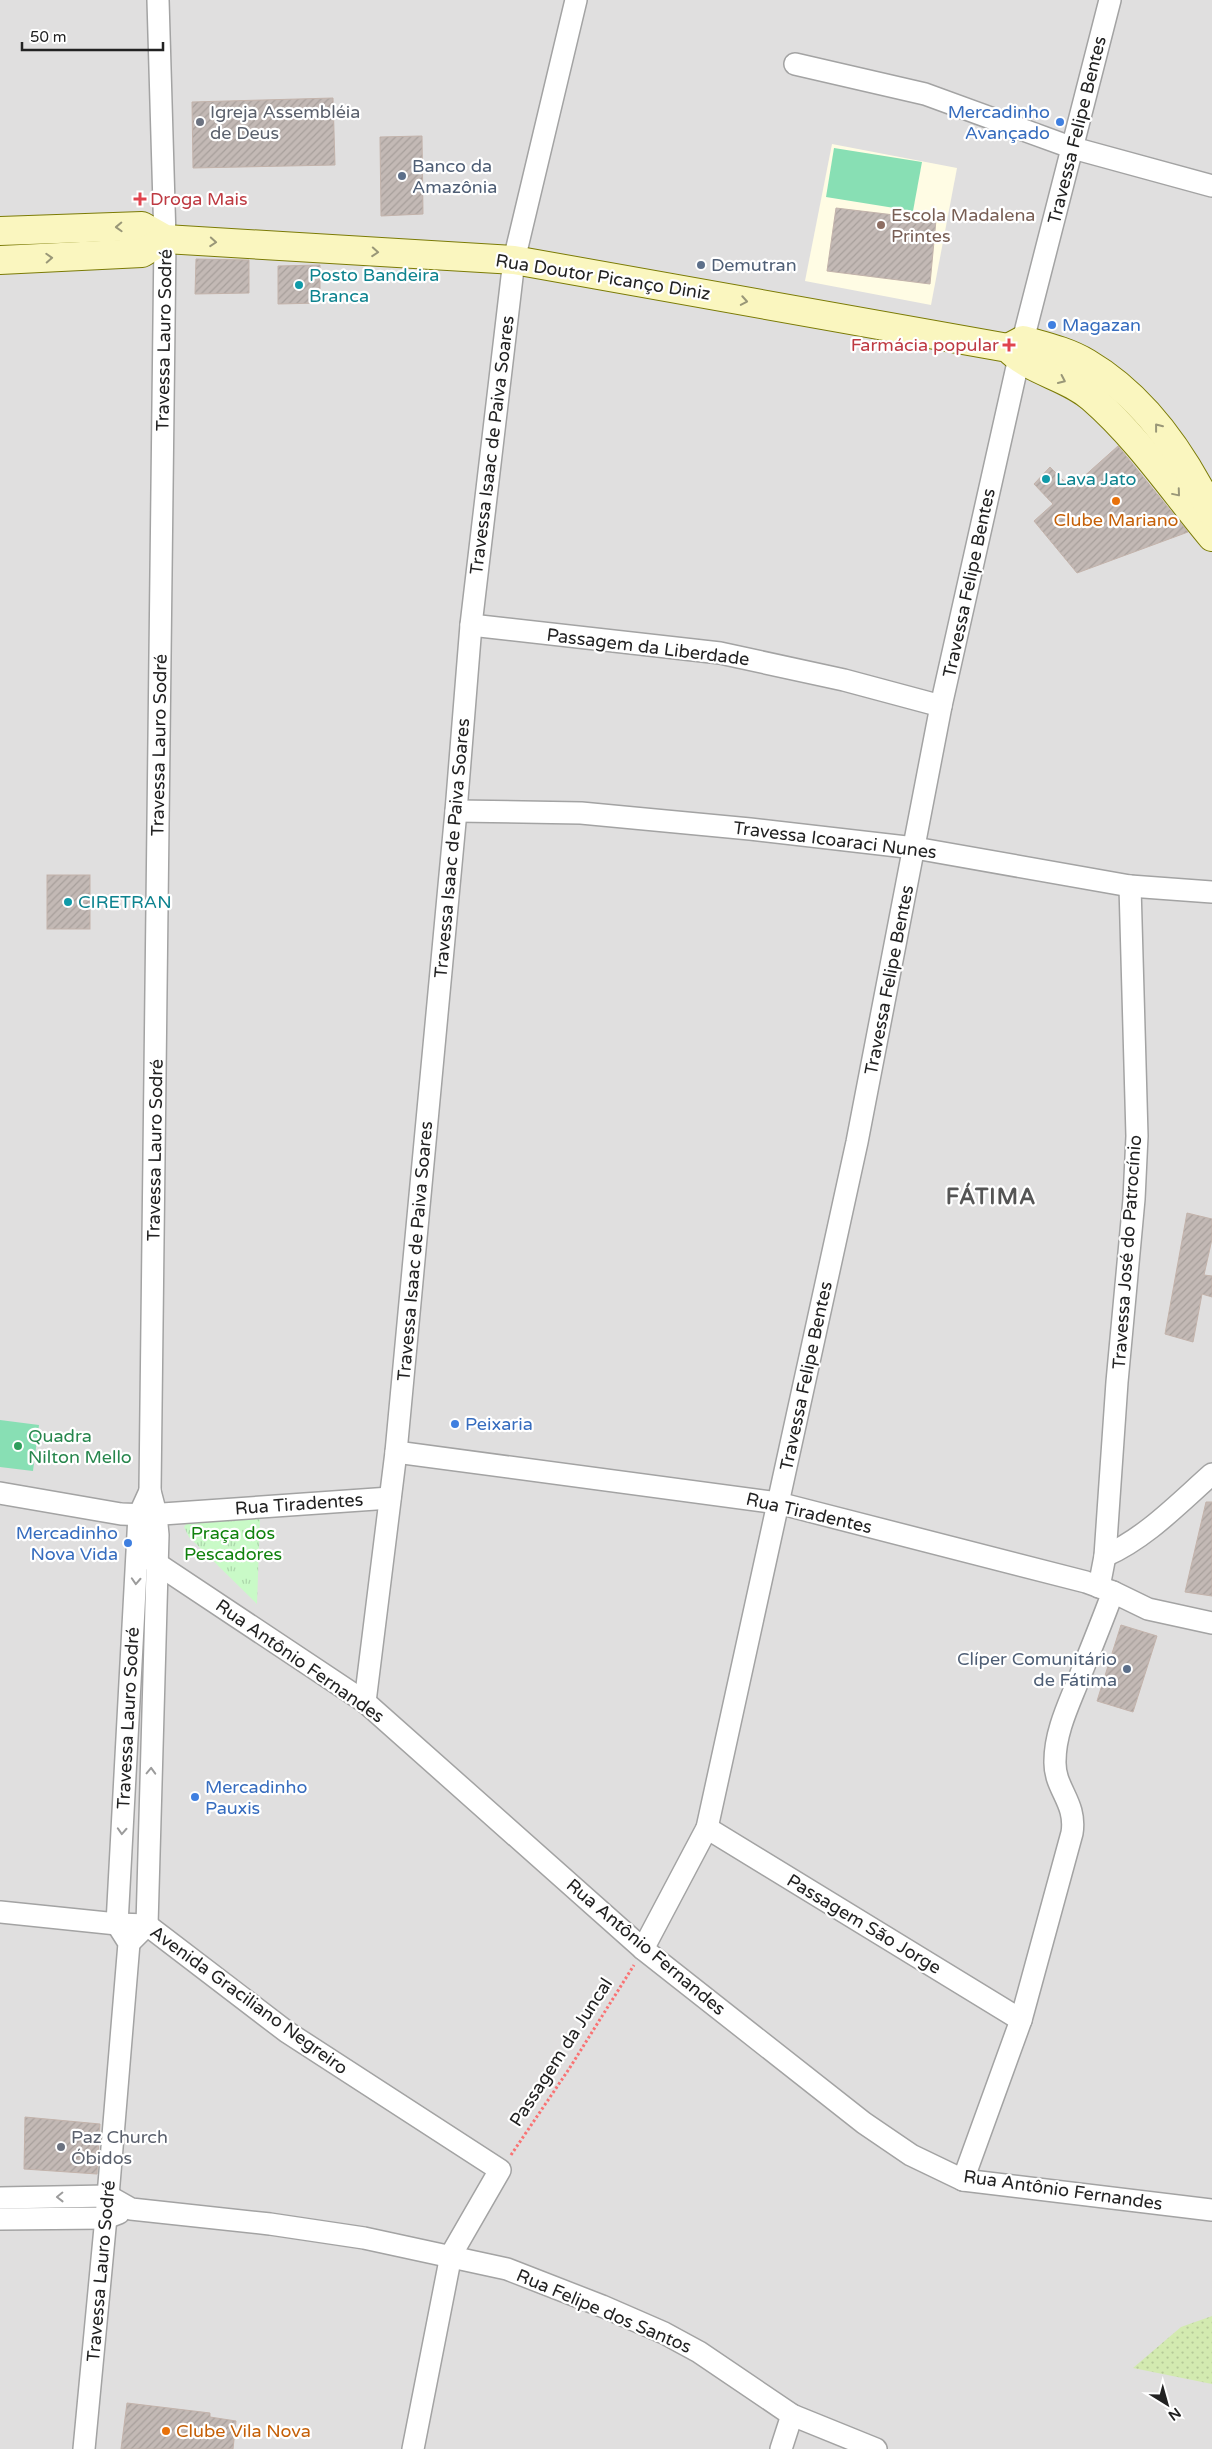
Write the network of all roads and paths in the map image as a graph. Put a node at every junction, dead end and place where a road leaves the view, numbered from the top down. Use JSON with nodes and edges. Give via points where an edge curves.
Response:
{"nodes":[{"id":1,"x":158,"y":0,"type":"edge"},
{"id":2,"x":576,"y":0,"type":"edge"},
{"id":3,"x":1110,"y":0,"type":"edge"},
{"id":4,"x":795,"y":64,"type":"dead end"},
{"id":5,"x":1073,"y":148,"type":"junction"},
{"id":6,"x":1212,"y":186,"type":"edge"},
{"id":7,"x":0,"y":230,"type":"edge"},
{"id":8,"x":165,"y":239,"type":"junction"},
{"id":9,"x":0,"y":260,"type":"edge"},
{"id":10,"x":514,"y":260,"type":"junction"},
{"id":11,"x":1016,"y":349,"type":"junction"},
{"id":12,"x":1212,"y":513,"type":"edge"},
{"id":13,"x":1212,"y":537,"type":"edge"},
{"id":14,"x":471,"y":625,"type":"junction"},
{"id":15,"x":941,"y":706,"type":"junction"},
{"id":16,"x":456,"y":811,"type":"junction"},
{"id":17,"x":915,"y":848,"type":"junction"},
{"id":18,"x":1130,"y":886,"type":"junction"},
{"id":19,"x":1212,"y":892,"type":"edge"},
{"id":20,"x":396,"y":1452,"type":"junction"},
{"id":21,"x":1212,"y":1474,"type":"edge"},
{"id":22,"x":0,"y":1493,"type":"edge"},
{"id":23,"x":390,"y":1498,"type":"junction"},
{"id":24,"x":778,"y":1503,"type":"junction"},
{"id":25,"x":150,"y":1520,"type":"junction"},
{"id":26,"x":138,"y":1551,"type":"junction"},
{"id":27,"x":1105,"y":1556,"type":"junction"},
{"id":28,"x":157,"y":1562,"type":"junction"},
{"id":29,"x":1106,"y":1589,"type":"junction"},
{"id":30,"x":1212,"y":1622,"type":"edge"},
{"id":31,"x":365,"y":1702,"type":"junction"},
{"id":32,"x":707,"y":1828,"type":"junction"},
{"id":33,"x":0,"y":1912,"type":"edge"},
{"id":34,"x":116,"y":1924,"type":"junction"},
{"id":35,"x":147,"y":1925,"type":"junction"},
{"id":36,"x":129,"y":1943,"type":"junction"},
{"id":37,"x":643,"y":1949,"type":"junction"},
{"id":38,"x":1022,"y":2020,"type":"junction"},
{"id":39,"x":500,"y":2170,"type":"junction"},
{"id":40,"x":963,"y":2180,"type":"junction"},
{"id":41,"x":108,"y":2196,"type":"junction"},
{"id":42,"x":0,"y":2198,"type":"edge"},
{"id":43,"x":131,"y":2209,"type":"junction"},
{"id":44,"x":1212,"y":2210,"type":"edge"},
{"id":45,"x":106,"y":2218,"type":"junction"},
{"id":46,"x":0,"y":2219,"type":"edge"},
{"id":47,"x":451,"y":2255,"type":"junction"},
{"id":48,"x":792,"y":2415,"type":"junction"},
{"id":49,"x":84,"y":2449,"type":"edge"},
{"id":50,"x":414,"y":2449,"type":"edge"},
{"id":51,"x":781,"y":2449,"type":"edge"},
{"id":52,"x":876,"y":2449,"type":"edge"}],
"edges":[{"from":1,"to":8,"type":"street","name":"Travessa Lauro Sodré"},
{"from":2,"to":10,"type":"street","name":"Travessa Isaac de Paiva Soares"},
{"from":3,"to":5,"type":"street","name":"Travessa Felipe Bentes"},
{"from":4,"to":5,"type":"street","via":[[925,94]]},
{"from":5,"to":6,"type":"street"},
{"from":5,"to":11,"type":"street","name":"Travessa Felipe Bentes"},
{"from":8,"to":7,"type":"street","name":"Rua Doutor Picanço Diniz","one_way":true,"via":[[142,226]]},
{"from":9,"to":8,"type":"street","one_way":true,"via":[[142,253]]},
{"from":8,"to":10,"type":"street","name":"Rua Doutor Picanço Diniz","one_way":true},
{"from":8,"to":25,"type":"street","name":"Travessa Lauro Sodré"},
{"from":10,"to":11,"type":"street","name":"Rua Doutor Picanço Diniz","one_way":true},
{"from":10,"to":14,"type":"street","name":"Travessa Isaac de Paiva Soares"},
{"from":12,"to":11,"type":"street","one_way":true,"via":[[1178,454],[1131,397],[1086,363],[1064,352]]},
{"from":11,"to":13,"type":"street","one_way":true,"via":[[1092,398],[1125,430]]},
{"from":11,"to":15,"type":"street","name":"Travessa Felipe Bentes"},
{"from":14,"to":15,"type":"street","name":"Passagem da Liberdade","via":[[720,653],[844,680]]},
{"from":14,"to":16,"type":"street","name":"Travessa Isaac de Paiva Soares"},
{"from":15,"to":17,"type":"street","name":"Travessa Felipe Bentes"},
{"from":16,"to":17,"type":"street","name":"Travessa Icoaraci Nunes","via":[[582,813]]},
{"from":16,"to":20,"type":"street","name":"Travessa Isaac de Paiva Soares"},
{"from":17,"to":18,"type":"street","name":"Travessa Icoaraci Nunes"},
{"from":17,"to":24,"type":"street","name":"Travessa Felipe Bentes","via":[[857,1142]]},
{"from":18,"to":19,"type":"street","name":"Travessa Icoaraci Nunes"},
{"from":18,"to":27,"type":"street","name":"Travessa José do Patrocínio","via":[[1137,1136]]},
{"from":20,"to":23,"type":"street","name":"Travessa Isaac de Paiva Soares"},
{"from":20,"to":24,"type":"street","name":"Rua Tiradentes"},
{"from":21,"to":27,"type":"street","via":[[1139,1536]]},
{"from":22,"to":25,"type":"street"},
{"from":23,"to":25,"type":"street","name":"Rua Tiradentes"},
{"from":23,"to":31,"type":"street","name":"Travessa Isaac de Paiva Soares"},
{"from":24,"to":29,"type":"street","name":"Rua Tiradentes"},
{"from":24,"to":32,"type":"street","name":"Travessa Felipe Bentes"},
{"from":25,"to":26,"type":"street","name":"Travessa Lauro Sodré"},
{"from":25,"to":28,"type":"street","name":"Travessa Lauro Sodré"},
{"from":26,"to":28,"type":"street","name":"Rua Antônio Fernandes"},
{"from":26,"to":34,"type":"street","name":"Travessa Lauro Sodré","one_way":true},
{"from":27,"to":29,"type":"street","name":"Travessa José do Patrocínio"},
{"from":28,"to":31,"type":"street","name":"Rua Antônio Fernandes"},
{"from":35,"to":28,"type":"street","name":"Travessa Lauro Sodré","one_way":true},
{"from":29,"to":30,"type":"street","name":"Rua Tiradentes","via":[[1148,1609]]},
{"from":29,"to":38,"type":"street","name":"Travessa José do Patrocínio","via":[[1062,1721],[1054,1761],[1074,1821]]},
{"from":31,"to":37,"type":"street","name":"Rua Antônio Fernandes"},
{"from":32,"to":37,"type":"street","name":"Travessa Felipe Bentes"},
{"from":32,"to":38,"type":"street","name":"Passagem São Jorge"},
{"from":33,"to":34,"type":"street","name":"Avenida Graciliano Negreiro"},
{"from":34,"to":35,"type":"street","name":"Avenida Graciliano Negreiro"},
{"from":34,"to":36,"type":"street"},
{"from":35,"to":36,"type":"street"},
{"from":35,"to":39,"type":"street","name":"Avenida Graciliano Negreiro","via":[[287,2032]]},
{"from":36,"to":41,"type":"street","name":"Travessa Lauro Sodré"},
{"from":37,"to":39,"type":"path","name":"Passagem da Juncal","via":[[569,2069]]},
{"from":37,"to":40,"type":"street","name":"Rua Antônio Fernandes","via":[[886,2140],[911,2156]]},
{"from":38,"to":40,"type":"street","name":"Travessa José do Patrocínio"},
{"from":39,"to":47,"type":"street"},
{"from":40,"to":44,"type":"street","name":"Rua Antônio Fernandes"},
{"from":41,"to":42,"type":"street","one_way":true},
{"from":41,"to":43,"type":"street","name":"Rua Felipe dos Santos"},
{"from":41,"to":45,"type":"street","name":"Travessa Lauro Sodré"},
{"from":43,"to":45,"type":"street","name":"Rua Felipe dos Santos"},
{"from":43,"to":47,"type":"street","name":"Rua Felipe dos Santos","via":[[280,2225]]},
{"from":45,"to":46,"type":"street","name":"Rua Felipe dos Santos"},
{"from":45,"to":49,"type":"street","name":"Travessa Lauro Sodré"},
{"from":47,"to":48,"type":"street","name":"Rua Felipe dos Santos","via":[[507,2269],[664,2333],[716,2363]]},
{"from":47,"to":50,"type":"street"},
{"from":48,"to":51,"type":"street"},
{"from":48,"to":52,"type":"street","name":"Rua Felipe dos Santos"}]}
